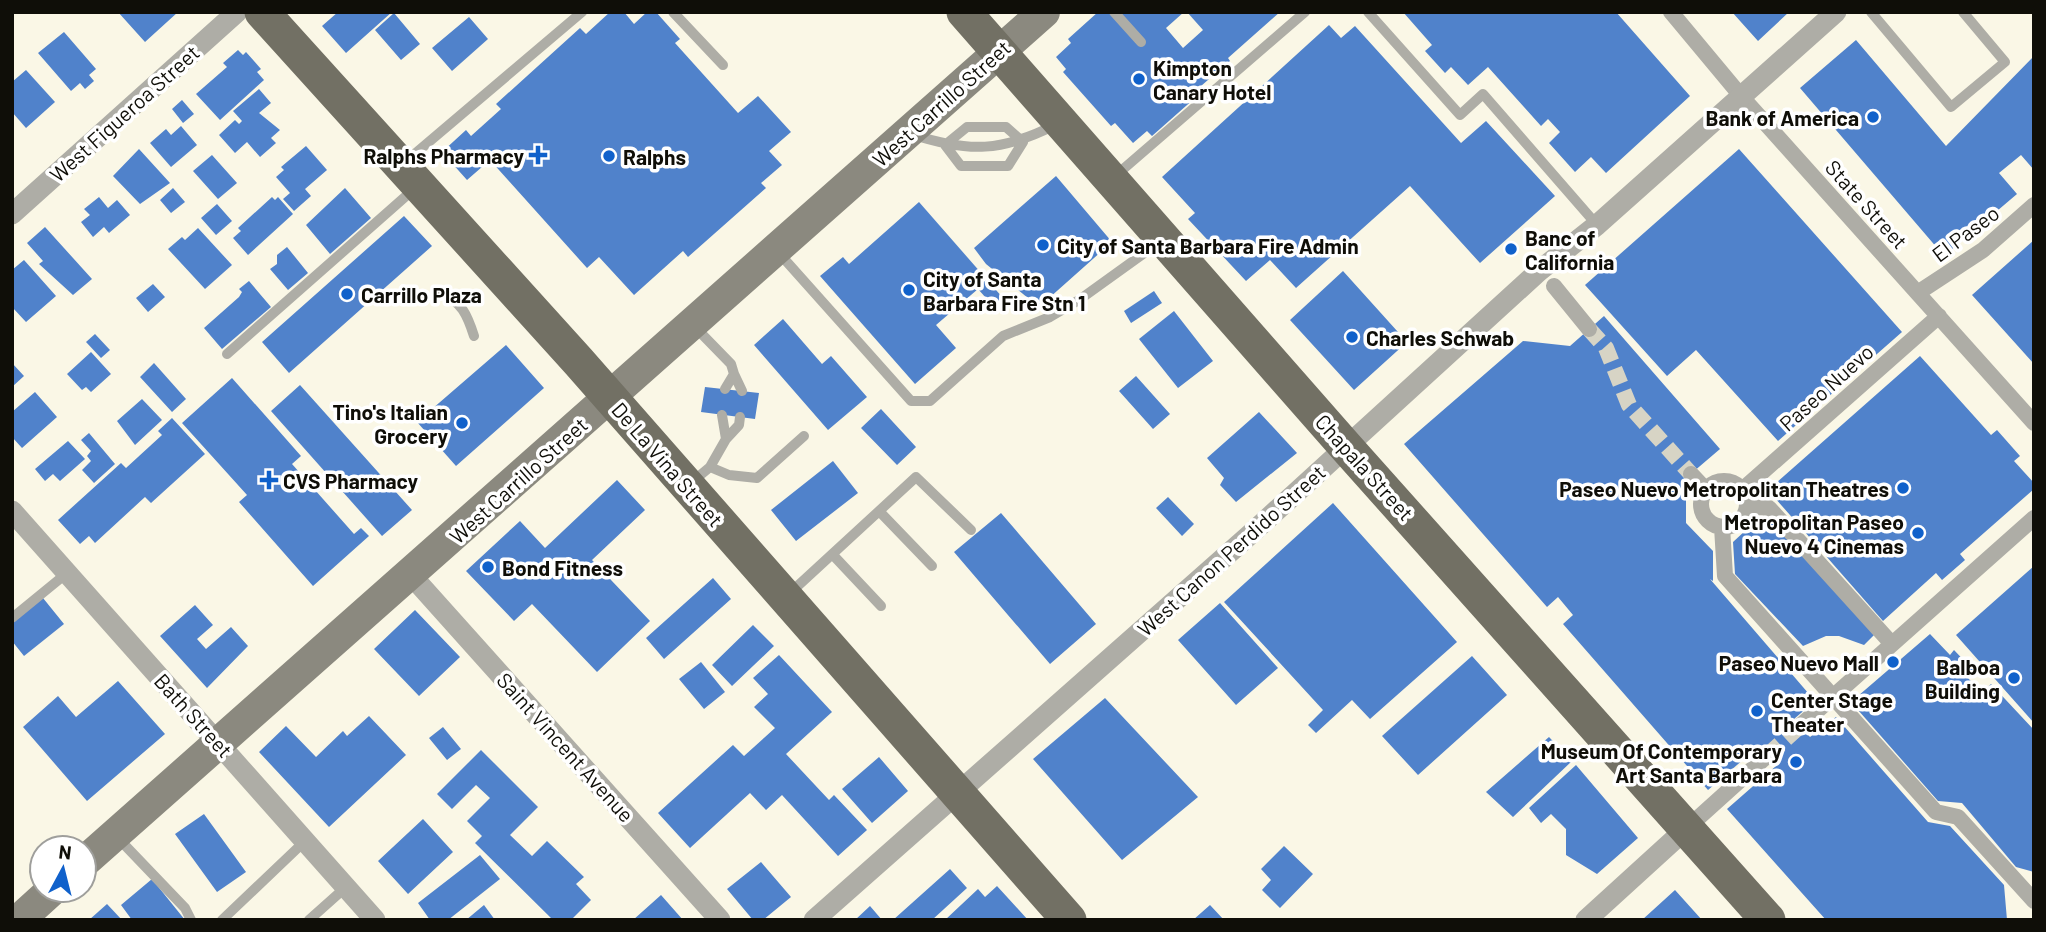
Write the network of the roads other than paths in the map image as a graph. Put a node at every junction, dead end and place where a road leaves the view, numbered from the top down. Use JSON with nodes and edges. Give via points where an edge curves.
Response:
{"nodes":[{"id":1,"x":237,"y":12,"type":"edge"},
{"id":2,"x":262,"y":12,"type":"edge"},
{"id":3,"x":582,"y":12,"type":"edge"},
{"id":4,"x":673,"y":12,"type":"edge"},
{"id":5,"x":964,"y":12,"type":"edge"},
{"id":6,"x":1044,"y":12,"type":"edge"},
{"id":7,"x":1114,"y":12,"type":"edge"},
{"id":8,"x":1306,"y":12,"type":"edge"},
{"id":9,"x":1368,"y":12,"type":"edge"},
{"id":10,"x":1671,"y":12,"type":"edge"},
{"id":11,"x":1836,"y":12,"type":"edge"},
{"id":12,"x":1871,"y":12,"type":"edge"},
{"id":13,"x":1963,"y":12,"type":"edge"},
{"id":14,"x":1141,"y":42,"type":"dead end"},
{"id":15,"x":999,"y":52,"type":"junction"},
{"id":16,"x":723,"y":65,"type":"dead end"},
{"id":17,"x":1741,"y":96,"type":"junction"},
{"id":18,"x":1060,"y":122,"type":"junction"},
{"id":19,"x":909,"y":133,"type":"junction"},
{"id":20,"x":1023,"y":142,"type":"junction"},
{"id":21,"x":945,"y":145,"type":"junction"},
{"id":22,"x":411,"y":174,"type":"junction"},
{"id":23,"x":1112,"y":179,"type":"junction"},
{"id":24,"x":2034,"y":205,"type":"edge"},
{"id":25,"x":12,"y":214,"type":"edge"},
{"id":26,"x":1597,"y":225,"type":"junction"},
{"id":27,"x":1164,"y":239,"type":"junction"},
{"id":28,"x":776,"y":250,"type":"junction"},
{"id":29,"x":1554,"y":286,"type":"dead end"},
{"id":30,"x":441,"y":292,"type":"dead end"},
{"id":31,"x":1919,"y":292,"type":"junction"},
{"id":32,"x":1939,"y":316,"type":"junction"},
{"id":33,"x":693,"y":324,"type":"junction"},
{"id":34,"x":1589,"y":328,"type":"tunnel mouth"},
{"id":35,"x":474,"y":336,"type":"dead end"},
{"id":36,"x":228,"y":354,"type":"dead end"},
{"id":37,"x":734,"y":374,"type":"junction"},
{"id":38,"x":725,"y":389,"type":"dead end"},
{"id":39,"x":742,"y":391,"type":"dead end"},
{"id":40,"x":610,"y":398,"type":"junction"},
{"id":41,"x":722,"y":415,"type":"dead end"},
{"id":42,"x":740,"y":417,"type":"dead end"},
{"id":43,"x":2034,"y":422,"type":"edge"},
{"id":44,"x":804,"y":436,"type":"dead end"},
{"id":45,"x":726,"y":439,"type":"junction"},
{"id":46,"x":1346,"y":447,"type":"junction"},
{"id":47,"x":1691,"y":474,"type":"tunnel mouth"},
{"id":48,"x":699,"y":476,"type":"junction"},
{"id":49,"x":1706,"y":490,"type":"junction"},
{"id":50,"x":1742,"y":490,"type":"junction"},
{"id":51,"x":1747,"y":507,"type":"junction"},
{"id":52,"x":12,"y":510,"type":"edge"},
{"id":53,"x":879,"y":512,"type":"junction"},
{"id":54,"x":2034,"y":518,"type":"edge"},
{"id":55,"x":1722,"y":527,"type":"junction"},
{"id":56,"x":971,"y":530,"type":"dead end"},
{"id":57,"x":833,"y":555,"type":"junction"},
{"id":58,"x":932,"y":566,"type":"dead end"},
{"id":59,"x":67,"y":573,"type":"junction"},
{"id":60,"x":411,"y":575,"type":"junction"},
{"id":61,"x":785,"y":597,"type":"junction"},
{"id":62,"x":881,"y":606,"type":"dead end"},
{"id":63,"x":12,"y":618,"type":"edge"},
{"id":64,"x":1892,"y":645,"type":"junction"},
{"id":65,"x":1833,"y":697,"type":"junction"},
{"id":66,"x":1800,"y":726,"type":"tunnel mouth"},
{"id":67,"x":219,"y":744,"type":"junction"},
{"id":68,"x":1768,"y":755,"type":"tunnel mouth"},
{"id":69,"x":955,"y":792,"type":"junction"},
{"id":70,"x":1687,"y":828,"type":"junction"},
{"id":71,"x":115,"y":835,"type":"junction"},
{"id":72,"x":305,"y":841,"type":"junction"},
{"id":73,"x":98,"y":850,"type":"edge"},
{"id":74,"x":346,"y":887,"type":"junction"},
{"id":75,"x":2034,"y":901,"type":"edge"},
{"id":76,"x":37,"y":904,"type":"edge"},
{"id":77,"x":19,"y":920,"type":"edge"},
{"id":78,"x":191,"y":920,"type":"edge"},
{"id":79,"x":222,"y":920,"type":"edge"},
{"id":80,"x":309,"y":920,"type":"edge"},
{"id":81,"x":375,"y":920,"type":"edge"},
{"id":82,"x":720,"y":920,"type":"edge"},
{"id":83,"x":814,"y":920,"type":"edge"},
{"id":84,"x":1069,"y":920,"type":"edge"},
{"id":85,"x":1586,"y":920,"type":"edge"},
{"id":86,"x":1769,"y":920,"type":"edge"}],
"edges":[{"from":1,"to":25,"type":"street","name":"West Figueroa Street"},
{"from":2,"to":22,"type":"main road","name":"De La Vina Street"},
{"from":3,"to":22,"type":"lane"},
{"from":4,"to":16,"type":"lane"},
{"from":5,"to":15,"type":"main road","name":"Chapala Street"},
{"from":6,"to":15,"type":"main road","name":"West Carrillo Street"},
{"from":7,"to":14,"type":"lane"},
{"from":8,"to":23,"type":"lane"},
{"from":9,"to":26,"type":"lane","via":[[1460,115],[1483,94]]},
{"from":10,"to":17,"type":"street","name":"State Street"},
{"from":11,"to":17,"type":"street","name":"West Canon Perdido Street"},
{"from":12,"to":13,"type":"lane","via":[[1951,107],[2005,62]]},
{"from":15,"to":18,"type":"main road","name":"Chapala Street"},
{"from":15,"to":19,"type":"main road","name":"West Carrillo Street"},
{"from":17,"to":26,"type":"street","name":"West Canon Perdido Street"},
{"from":17,"to":31,"type":"street","name":"State Street"},
{"from":18,"to":20,"type":"lane"},
{"from":18,"to":23,"type":"main road","name":"Chapala Street"},
{"from":19,"to":21,"type":"lane"},
{"from":19,"to":28,"type":"main road","name":"West Carrillo Street"},
{"from":20,"to":21,"type":"lane","via":[[1001,147]]},
{"from":20,"to":21,"type":"lane","via":[[1006,127],[967,127]]},
{"from":20,"to":21,"type":"lane","via":[[1008,166],[961,166]]},
{"from":22,"to":36,"type":"lane"},
{"from":22,"to":40,"type":"main road","name":"De La Vina Street"},
{"from":23,"to":27,"type":"main road","name":"Chapala Street"},
{"from":24,"to":31,"type":"street","name":"El Paseo","via":[[1983,250]]},
{"from":26,"to":46,"type":"street","name":"West Canon Perdido Street","via":[[1539,271]]},
{"from":27,"to":28,"type":"lane","via":[[1079,300],[1003,336],[930,401],[911,401]]},
{"from":27,"to":46,"type":"main road","name":"Chapala Street"},
{"from":28,"to":33,"type":"main road","name":"West Carrillo Street"},
{"from":29,"to":34,"type":"street"},
{"from":30,"to":35,"type":"lane","via":[[464,309]]},
{"from":31,"to":32,"type":"street","name":"State Street"},
{"from":32,"to":43,"type":"street","name":"State Street"},
{"from":32,"to":50,"type":"street","name":"Paseo Nuevo"},
{"from":33,"to":37,"type":"lane","via":[[731,364]]},
{"from":33,"to":40,"type":"main road","name":"West Carrillo Street"},
{"from":37,"to":38,"type":"lane"},
{"from":37,"to":39,"type":"lane"},
{"from":40,"to":48,"type":"main road","name":"De La Vina Street"},
{"from":40,"to":60,"type":"main road","name":"West Carrillo Street"},
{"from":41,"to":45,"type":"lane"},
{"from":42,"to":45,"type":"lane"},
{"from":44,"to":48,"type":"lane","via":[[757,478]]},
{"from":45,"to":48,"type":"lane"},
{"from":46,"to":69,"type":"street","name":"West Canon Perdido Street"},
{"from":46,"to":70,"type":"main road","name":"Chapala Street"},
{"from":47,"to":49,"type":"street"},
{"from":48,"to":61,"type":"main road","name":"De La Vina Street"},
{"from":49,"to":50,"type":"street","via":[[1727,481]]},
{"from":49,"to":55,"type":"street","via":[[1701,501],[1703,513],[1710,523]]},
{"from":50,"to":51,"type":"street"},
{"from":51,"to":55,"type":"street","via":[[1743,518]]},
{"from":51,"to":64,"type":"street","via":[[1769,509]]},
{"from":52,"to":59,"type":"street","name":"Bath Street"},
{"from":53,"to":56,"type":"lane","via":[[916,477]]},
{"from":53,"to":57,"type":"lane"},
{"from":53,"to":58,"type":"lane"},
{"from":54,"to":64,"type":"street"},
{"from":55,"to":65,"type":"street","via":[[1726,576]]},
{"from":57,"to":61,"type":"lane"},
{"from":57,"to":62,"type":"lane"},
{"from":59,"to":63,"type":"lane"},
{"from":59,"to":67,"type":"street","name":"Bath Street"},
{"from":60,"to":67,"type":"main road","name":"West Carrillo Street"},
{"from":60,"to":82,"type":"street","name":"Saint Vincent Avenue"},
{"from":61,"to":69,"type":"main road","name":"De La Vina Street"},
{"from":64,"to":65,"type":"street"},
{"from":65,"to":66,"type":"street"},
{"from":65,"to":75,"type":"street","via":[[1936,813],[1958,817]]},
{"from":67,"to":71,"type":"main road","name":"West Carrillo Street"},
{"from":67,"to":72,"type":"street","name":"Bath Street"},
{"from":68,"to":70,"type":"street"},
{"from":69,"to":83,"type":"street","name":"West Canon Perdido Street"},
{"from":69,"to":84,"type":"main road","name":"De La Vina Street"},
{"from":70,"to":85,"type":"street"},
{"from":70,"to":86,"type":"main road","name":"Chapala Street"},
{"from":71,"to":73,"type":"main road","name":"West Carrillo Street"},
{"from":71,"to":78,"type":"lane","via":[[185,908]]},
{"from":72,"to":74,"type":"street","name":"Bath Street"},
{"from":72,"to":79,"type":"lane"},
{"from":74,"to":80,"type":"lane"},
{"from":74,"to":81,"type":"street","name":"Bath Street"},
{"from":76,"to":77,"type":"main road"}]}
